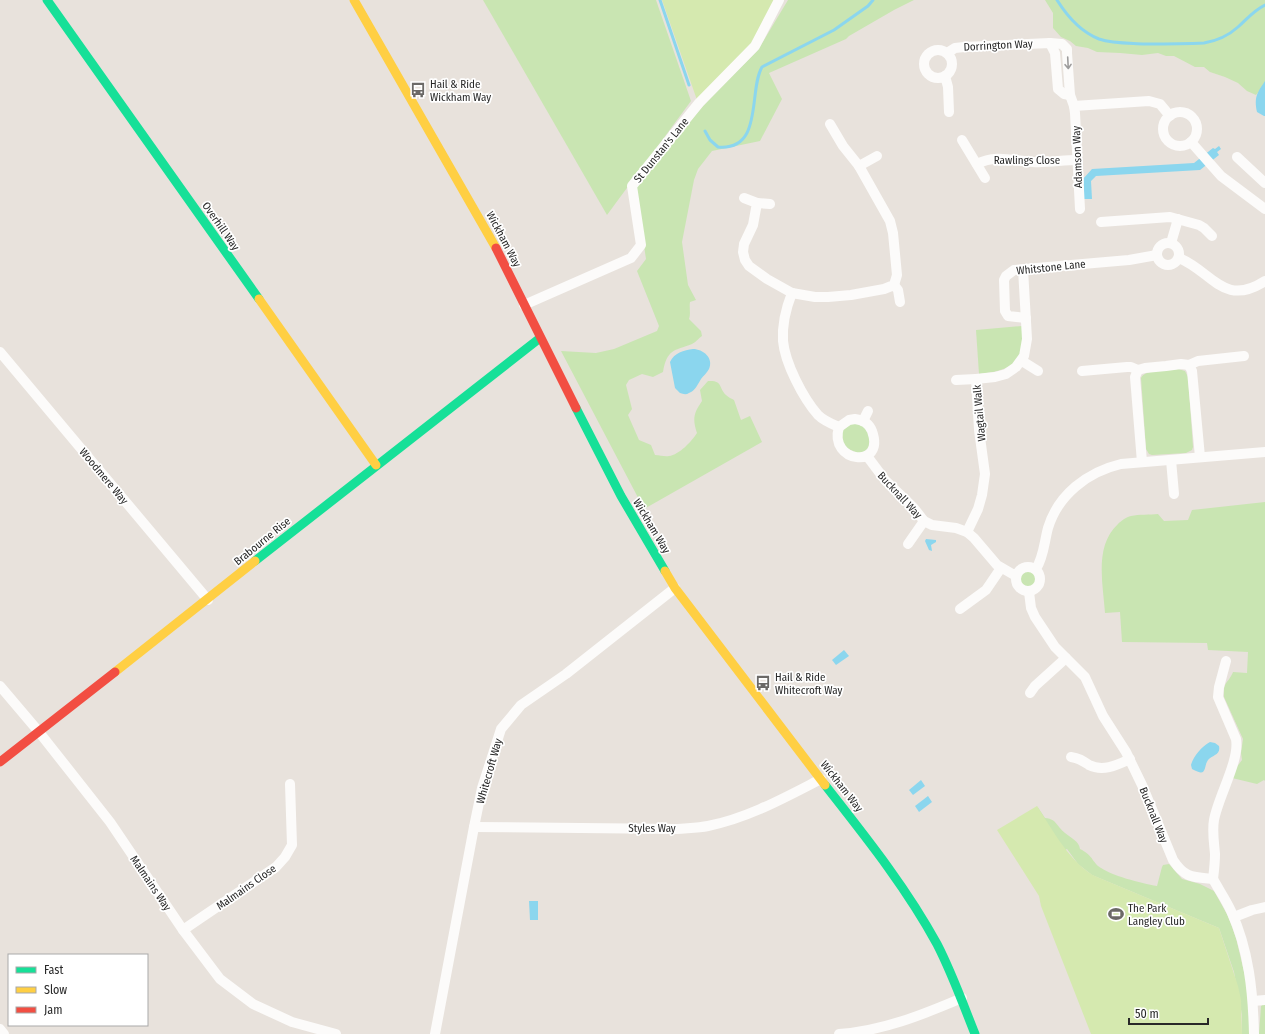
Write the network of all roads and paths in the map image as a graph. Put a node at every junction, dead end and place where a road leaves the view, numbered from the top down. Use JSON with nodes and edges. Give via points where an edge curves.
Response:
{"nodes":[{"id":1,"x":47,"y":0,"type":"edge"},
{"id":2,"x":354,"y":0,"type":"edge"},
{"id":3,"x":780,"y":0,"type":"edge"},
{"id":4,"x":947,"y":53,"type":"junction"},
{"id":5,"x":945,"y":76,"type":"junction"},
{"id":6,"x":1074,"y":106,"type":"junction"},
{"id":7,"x":949,"y":112,"type":"dead end"},
{"id":8,"x":1170,"y":116,"type":"junction"},
{"id":9,"x":830,"y":124,"type":"dead end"},
{"id":10,"x":962,"y":140,"type":"dead end"},
{"id":11,"x":1191,"y":142,"type":"junction"},
{"id":12,"x":877,"y":156,"type":"dead end"},
{"id":13,"x":1237,"y":158,"type":"dead end"},
{"id":14,"x":1077,"y":160,"type":"junction"},
{"id":15,"x":977,"y":164,"type":"junction"},
{"id":16,"x":859,"y":166,"type":"junction"},
{"id":17,"x":986,"y":178,"type":"dead end"},
{"id":18,"x":1265,"y":183,"type":"edge"},
{"id":19,"x":744,"y":198,"type":"dead end"},
{"id":20,"x":757,"y":203,"type":"junction"},
{"id":21,"x":770,"y":204,"type":"dead end"},
{"id":22,"x":1080,"y":209,"type":"dead end"},
{"id":23,"x":1265,"y":209,"type":"edge"},
{"id":24,"x":1178,"y":219,"type":"junction"},
{"id":25,"x":1101,"y":222,"type":"dead end"},
{"id":26,"x":1212,"y":236,"type":"dead end"},
{"id":27,"x":1171,"y":243,"type":"junction"},
{"id":28,"x":1157,"y":255,"type":"junction"},
{"id":29,"x":1179,"y":258,"type":"junction"},
{"id":30,"x":1023,"y":269,"type":"junction"},
{"id":31,"x":1265,"y":281,"type":"edge"},
{"id":32,"x":894,"y":285,"type":"junction"},
{"id":33,"x":792,"y":293,"type":"junction"},
{"id":34,"x":900,"y":302,"type":"dead end"},
{"id":35,"x":524,"y":305,"type":"junction"},
{"id":36,"x":1026,"y":322,"type":"junction"},
{"id":37,"x":540,"y":338,"type":"junction"},
{"id":38,"x":0,"y":352,"type":"edge"},
{"id":39,"x":1244,"y":356,"type":"dead end"},
{"id":40,"x":1022,"y":361,"type":"junction"},
{"id":41,"x":1189,"y":365,"type":"junction"},
{"id":42,"x":1138,"y":370,"type":"junction"},
{"id":43,"x":1038,"y":371,"type":"dead end"},
{"id":44,"x":1082,"y":371,"type":"dead end"},
{"id":45,"x":976,"y":379,"type":"junction"},
{"id":46,"x":956,"y":380,"type":"dead end"},
{"id":47,"x":868,"y":411,"type":"dead end"},
{"id":48,"x":863,"y":421,"type":"junction"},
{"id":49,"x":839,"y":427,"type":"junction"},
{"id":50,"x":1265,"y":452,"type":"edge"},
{"id":51,"x":867,"y":456,"type":"junction"},
{"id":52,"x":1200,"y":457,"type":"junction"},
{"id":53,"x":1171,"y":460,"type":"junction"},
{"id":54,"x":1142,"y":462,"type":"junction"},
{"id":55,"x":376,"y":465,"type":"junction"},
{"id":56,"x":1174,"y":494,"type":"dead end"},
{"id":57,"x":924,"y":521,"type":"junction"},
{"id":58,"x":967,"y":532,"type":"junction"},
{"id":59,"x":908,"y":544,"type":"dead end"},
{"id":60,"x":1001,"y":568,"type":"junction"},
{"id":61,"x":1036,"y":569,"type":"junction"},
{"id":62,"x":1016,"y":576,"type":"junction"},
{"id":63,"x":675,"y":588,"type":"junction"},
{"id":64,"x":1029,"y":592,"type":"junction"},
{"id":65,"x":208,"y":600,"type":"junction"},
{"id":66,"x":960,"y":609,"type":"dead end"},
{"id":67,"x":1066,"y":658,"type":"junction"},
{"id":68,"x":1226,"y":661,"type":"dead end"},
{"id":69,"x":0,"y":686,"type":"edge"},
{"id":70,"x":1030,"y":693,"type":"dead end"},
{"id":71,"x":39,"y":732,"type":"junction"},
{"id":72,"x":1071,"y":757,"type":"dead end"},
{"id":73,"x":1130,"y":759,"type":"junction"},
{"id":74,"x":0,"y":762,"type":"edge"},
{"id":75,"x":821,"y":779,"type":"junction"},
{"id":76,"x":290,"y":784,"type":"dead end"},
{"id":77,"x":474,"y":827,"type":"junction"},
{"id":78,"x":1213,"y":879,"type":"junction"},
{"id":79,"x":1265,"y":907,"type":"edge"},
{"id":80,"x":1234,"y":917,"type":"junction"},
{"id":81,"x":183,"y":930,"type":"junction"},
{"id":82,"x":962,"y":998,"type":"junction"},
{"id":83,"x":1253,"y":1000,"type":"junction"},
{"id":84,"x":1265,"y":1000,"type":"edge"},
{"id":85,"x":0,"y":1029,"type":"edge"},
{"id":86,"x":4,"y":1034,"type":"edge"},
{"id":87,"x":336,"y":1034,"type":"edge"},
{"id":88,"x":435,"y":1034,"type":"edge"},
{"id":89,"x":839,"y":1034,"type":"edge"},
{"id":90,"x":975,"y":1034,"type":"edge"},
{"id":91,"x":1254,"y":1034,"type":"edge"}],
"edges":[{"from":1,"to":55,"type":"street","name":"Overhill Way"},
{"from":2,"to":35,"type":"street","name":"Wickham Way","via":[[498,251]]},
{"from":3,"to":35,"type":"street","name":"St Dunstan's Lane","via":[[755,46],[699,103],[632,186],[641,245],[632,258]]},
{"from":4,"to":5,"type":"street","name":"Dorrington Way","via":[[951,58],[952,67]]},
{"from":4,"to":5,"type":"street","name":"Dorrington Way","via":[[941,50],[932,51],[926,55],[924,62],[929,75],[936,78]]},
{"from":4,"to":6,"type":"street","name":"Dorrington Way","via":[[960,47],[1050,43],[1056,53],[1058,89],[1070,95]]},
{"from":5,"to":7,"type":"street","name":"Dorrington Way"},
{"from":6,"to":8,"type":"street","via":[[1149,101],[1160,104]]},
{"from":6,"to":14,"type":"street","name":"Adamson Way"},
{"from":8,"to":11,"type":"street","via":[[1184,113],[1193,118],[1197,133]]},
{"from":8,"to":11,"type":"street","via":[[1164,128],[1167,139],[1176,146]]},
{"from":9,"to":16,"type":"street"},
{"from":10,"to":15,"type":"street","name":"Rawlings Close"},
{"from":11,"to":23,"type":"street","via":[[1221,176]]},
{"from":12,"to":16,"type":"street"},
{"from":13,"to":18,"type":"street"},
{"from":14,"to":15,"type":"street","name":"Rawlings Close","via":[[1034,162],[1000,159]]},
{"from":14,"to":22,"type":"street","name":"Adamson Way"},
{"from":15,"to":17,"type":"street","name":"Rawlings Close"},
{"from":16,"to":32,"type":"street","via":[[892,227],[897,275]]},
{"from":19,"to":20,"type":"street"},
{"from":20,"to":21,"type":"street"},
{"from":20,"to":33,"type":"street","via":[[744,248],[745,260],[757,272]]},
{"from":24,"to":25,"type":"street","via":[[1165,216]]},
{"from":24,"to":26,"type":"street","via":[[1199,225]]},
{"from":24,"to":27,"type":"street"},
{"from":27,"to":28,"type":"street","via":[[1160,246]]},
{"from":27,"to":29,"type":"street","via":[[1179,250]]},
{"from":28,"to":29,"type":"street","via":[[1161,263],[1169,266],[1176,263]]},
{"from":28,"to":30,"type":"street","name":"Whitstone Lane","via":[[1129,260]]},
{"from":29,"to":31,"type":"street","via":[[1224,288],[1246,290]]},
{"from":30,"to":36,"type":"street"},
{"from":30,"to":36,"type":"street","name":"Whitstone Lane","via":[[1010,272],[1003,286],[1006,314]]},
{"from":32,"to":33,"type":"street","via":[[828,298]]},
{"from":32,"to":34,"type":"street","via":[[898,290]]},
{"from":33,"to":49,"type":"street","via":[[783,323],[786,355],[799,386],[814,410],[823,419]]},
{"from":35,"to":37,"type":"street","name":"Wickham Way"},
{"from":36,"to":40,"type":"street","via":[[1026,345]]},
{"from":37,"to":55,"type":"street","name":"Brabourne Rise"},
{"from":37,"to":63,"type":"street","name":"Wickham Way","via":[[620,496]]},
{"from":38,"to":65,"type":"street","name":"Woodmere Way"},
{"from":39,"to":41,"type":"street","via":[[1198,361]]},
{"from":40,"to":43,"type":"street"},
{"from":40,"to":45,"type":"street","name":"Wagtail Walk","via":[[1006,374]]},
{"from":41,"to":42,"type":"street"},
{"from":41,"to":52,"type":"street","via":[[1192,371]]},
{"from":42,"to":44,"type":"street","via":[[1127,367]]},
{"from":42,"to":54,"type":"street","via":[[1135,377]]},
{"from":45,"to":46,"type":"street"},
{"from":45,"to":58,"type":"street","name":"Wagtail Walk","via":[[978,424],[985,477],[978,509]]},
{"from":47,"to":48,"type":"street"},
{"from":48,"to":49,"type":"street","via":[[849,420]]},
{"from":48,"to":51,"type":"street","via":[[870,427],[873,435],[872,450]]},
{"from":49,"to":51,"type":"street","via":[[838,439],[843,451],[854,457]]},
{"from":50,"to":52,"type":"street"},
{"from":51,"to":57,"type":"street","name":"Bucknall Way","via":[[885,480]]},
{"from":52,"to":53,"type":"street"},
{"from":53,"to":54,"type":"street"},
{"from":53,"to":56,"type":"street"},
{"from":54,"to":61,"type":"street","via":[[1100,470],[1071,490],[1052,518],[1042,557]]},
{"from":55,"to":65,"type":"street","name":"Brabourne Rise"},
{"from":57,"to":58,"type":"street","name":"Bucknall Way"},
{"from":57,"to":59,"type":"street"},
{"from":58,"to":60,"type":"street"},
{"from":60,"to":62,"type":"street"},
{"from":60,"to":66,"type":"street","via":[[986,590]]},
{"from":61,"to":62,"type":"street","via":[[1023,568]]},
{"from":61,"to":64,"type":"street","via":[[1040,574],[1040,582],[1035,590]]},
{"from":62,"to":64,"type":"street","via":[[1019,588]]},
{"from":63,"to":75,"type":"street","name":"Wickham Way"},
{"from":63,"to":77,"type":"street","name":"Whitecroft Way","via":[[566,674],[521,705],[510,717],[501,729],[482,788]]},
{"from":64,"to":67,"type":"street","name":"Bucknall Way","via":[[1035,617],[1055,647]]},
{"from":65,"to":71,"type":"street","name":"Brabourne Rise"},
{"from":67,"to":70,"type":"street"},
{"from":67,"to":73,"type":"street","name":"Bucknall Way","via":[[1085,677],[1103,716]]},
{"from":68,"to":78,"type":"street","via":[[1218,698],[1236,739],[1236,746],[1214,818]]},
{"from":69,"to":71,"type":"street","name":"Malmains Way"},
{"from":71,"to":74,"type":"street","name":"Brabourne Rise"},
{"from":71,"to":81,"type":"street","name":"Malmains Way","via":[[110,822]]},
{"from":72,"to":73,"type":"street","via":[[1104,768]]},
{"from":73,"to":78,"type":"street","name":"Bucknall Way","via":[[1168,850],[1178,867],[1190,876]]},
{"from":75,"to":77,"type":"street","name":"Styles Way","via":[[757,811],[706,826],[677,829]]},
{"from":75,"to":82,"type":"street","name":"Wickham Way","via":[[907,894],[937,945]]},
{"from":76,"to":81,"type":"street","name":"Malmains Close","via":[[292,845],[285,857],[276,867]]},
{"from":77,"to":88,"type":"street","name":"Whitecroft Way"},
{"from":78,"to":80,"type":"street"},
{"from":79,"to":80,"type":"street"},
{"from":80,"to":83,"type":"street","via":[[1248,965]]},
{"from":81,"to":87,"type":"street","name":"Malmains Way","via":[[220,979],[253,1004],[292,1022]]},
{"from":82,"to":89,"type":"street","via":[[931,1012],[884,1027]]},
{"from":82,"to":90,"type":"street","name":"Wickham Way"},
{"from":83,"to":84,"type":"street"},
{"from":83,"to":91,"type":"street"},
{"from":85,"to":86,"type":"street"}]}
